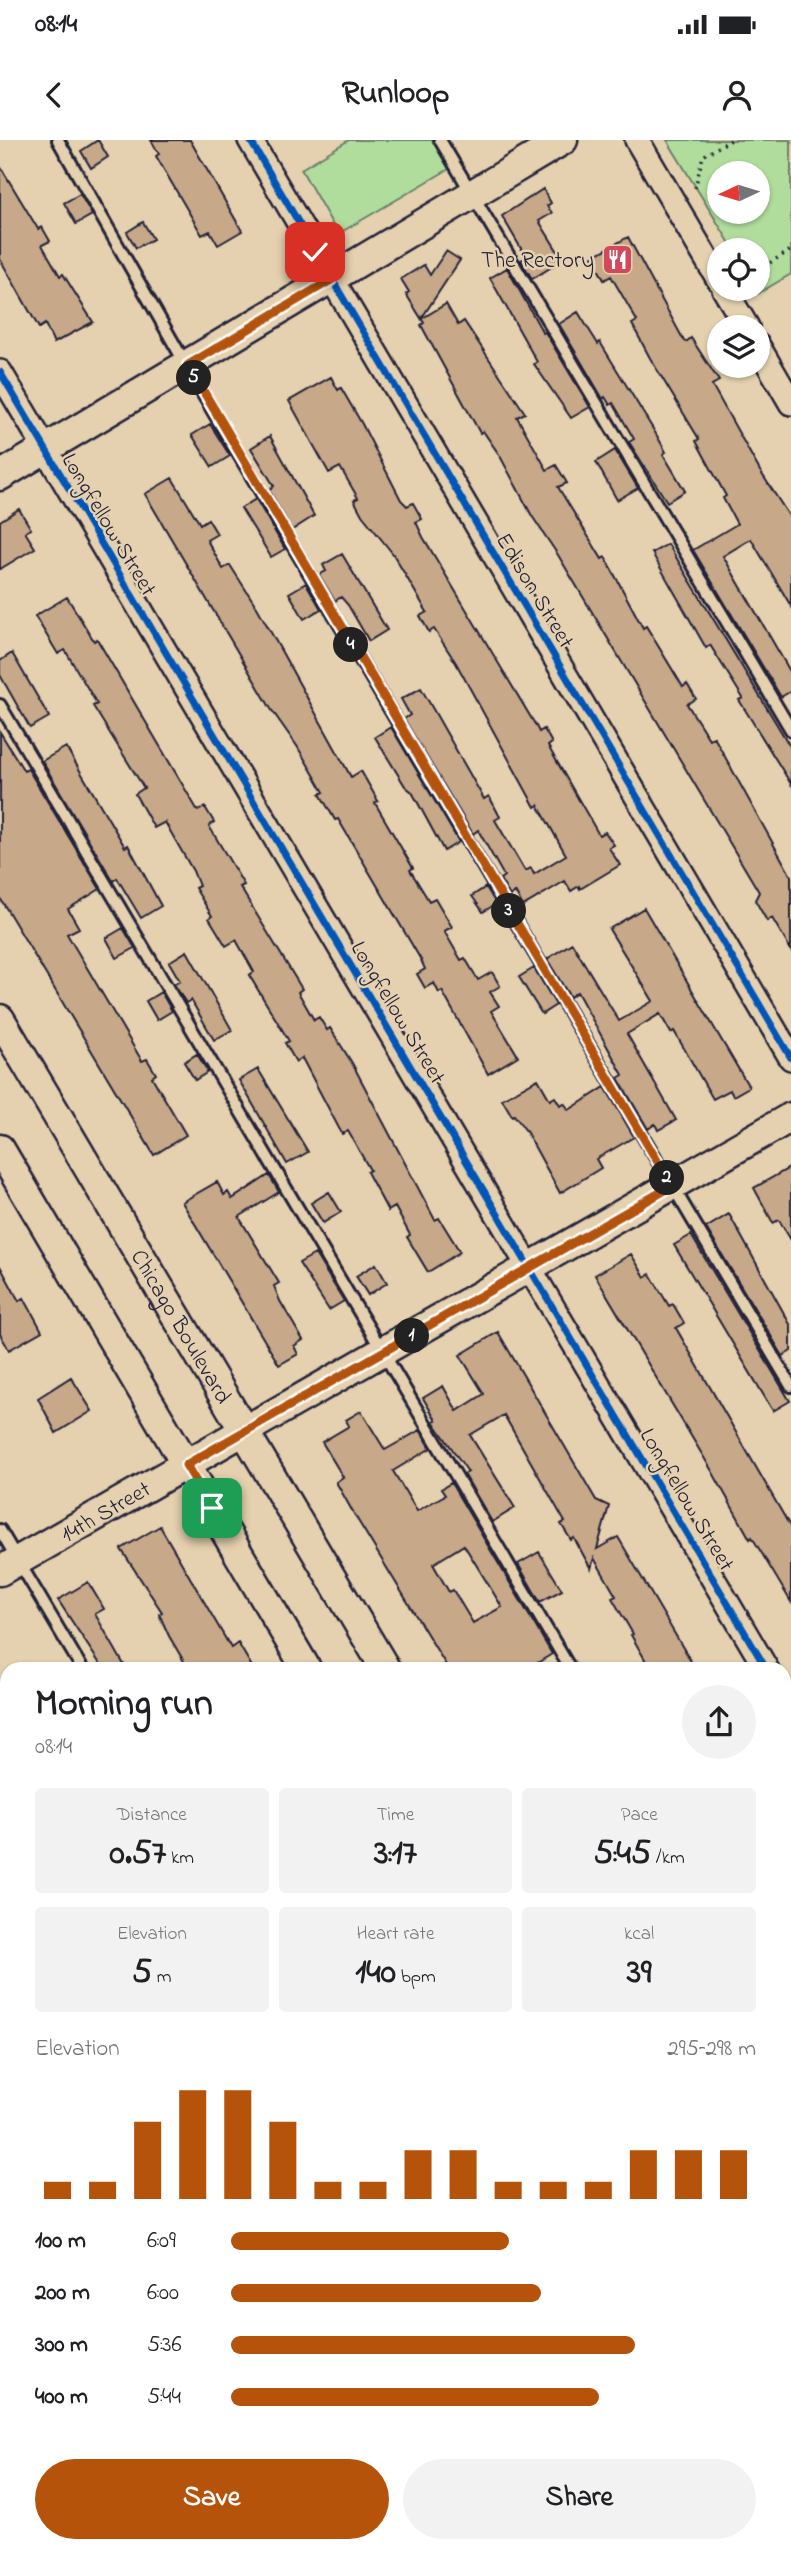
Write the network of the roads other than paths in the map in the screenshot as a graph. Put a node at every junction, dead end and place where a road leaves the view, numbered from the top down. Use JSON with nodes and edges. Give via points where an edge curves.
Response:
{"nodes":[{"id":1,"x":58,"y":140,"type":"edge"},
{"id":2,"x":250,"y":140,"type":"edge"},
{"id":3,"x":440,"y":140,"type":"edge"},
{"id":4,"x":563,"y":140,"type":"edge"},
{"id":5,"x":637,"y":140,"type":"edge"},
{"id":6,"x":471,"y":195,"type":"junction"},
{"id":7,"x":707,"y":260,"type":"edge"},
{"id":8,"x":331,"y":280,"type":"junction"},
{"id":9,"x":188,"y":365,"type":"junction"},
{"id":10,"x":770,"y":367,"type":"edge"},
{"id":11,"x":0,"y":372,"type":"edge"},
{"id":12,"x":791,"y":403,"type":"edge"},
{"id":13,"x":45,"y":450,"type":"junction"},
{"id":14,"x":0,"y":477,"type":"edge"},
{"id":15,"x":0,"y":705,"type":"edge"},
{"id":16,"x":791,"y":730,"type":"edge"},
{"id":17,"x":0,"y":1019,"type":"edge"},
{"id":18,"x":791,"y":1058,"type":"edge"},
{"id":19,"x":791,"y":1117,"type":"edge"},
{"id":20,"x":0,"y":1149,"type":"edge"},
{"id":21,"x":672,"y":1186,"type":"junction"},
{"id":22,"x":528,"y":1269,"type":"junction"},
{"id":23,"x":384,"y":1352,"type":"junction"},
{"id":24,"x":791,"y":1386,"type":"edge"},
{"id":25,"x":245,"y":1432,"type":"junction"},
{"id":26,"x":186,"y":1465,"type":"junction"},
{"id":27,"x":0,"y":1531,"type":"edge"},
{"id":28,"x":9,"y":1566,"type":"edge"},
{"id":29,"x":77,"y":1662,"type":"edge"},
{"id":30,"x":302,"y":1662,"type":"edge"},
{"id":31,"x":381,"y":1662,"type":"edge"},
{"id":32,"x":566,"y":1662,"type":"edge"},
{"id":33,"x":761,"y":1662,"type":"edge"}],
"edges":[{"from":1,"to":9,"type":"lane"},
{"from":2,"to":8,"type":"street","name":"Edison Street"},
{"from":3,"to":6,"type":"lane"},
{"from":4,"to":6,"type":"street"},
{"from":5,"to":7,"type":"street"},
{"from":6,"to":8,"type":"street"},
{"from":6,"to":16,"type":"lane"},
{"from":8,"to":9,"type":"street"},
{"from":8,"to":18,"type":"street","name":"Edison Street"},
{"from":9,"to":13,"type":"street"},
{"from":9,"to":21,"type":"lane"},
{"from":10,"to":12,"type":"street"},
{"from":11,"to":13,"type":"street","name":"Longfellow Street"},
{"from":13,"to":14,"type":"street"},
{"from":13,"to":22,"type":"street","name":"Longfellow Street"},
{"from":15,"to":23,"type":"lane"},
{"from":17,"to":25,"type":"street","name":"Chicago Boulevard"},
{"from":19,"to":21,"type":"street","name":"14th Street"},
{"from":20,"to":26,"type":"street"},
{"from":21,"to":22,"type":"street","name":"14th Street"},
{"from":21,"to":24,"type":"lane"},
{"from":22,"to":23,"type":"street","name":"14th Street"},
{"from":22,"to":33,"type":"street","name":"Longfellow Street"},
{"from":23,"to":25,"type":"street","name":"14th Street"},
{"from":23,"to":32,"type":"lane"},
{"from":25,"to":26,"type":"street","name":"14th Street"},
{"from":25,"to":31,"type":"street","name":"Chicago Boulevard"},
{"from":26,"to":28,"type":"street","name":"14th Street"},
{"from":26,"to":30,"type":"street"},
{"from":27,"to":28,"type":"lane"},
{"from":28,"to":29,"type":"lane"}]}
